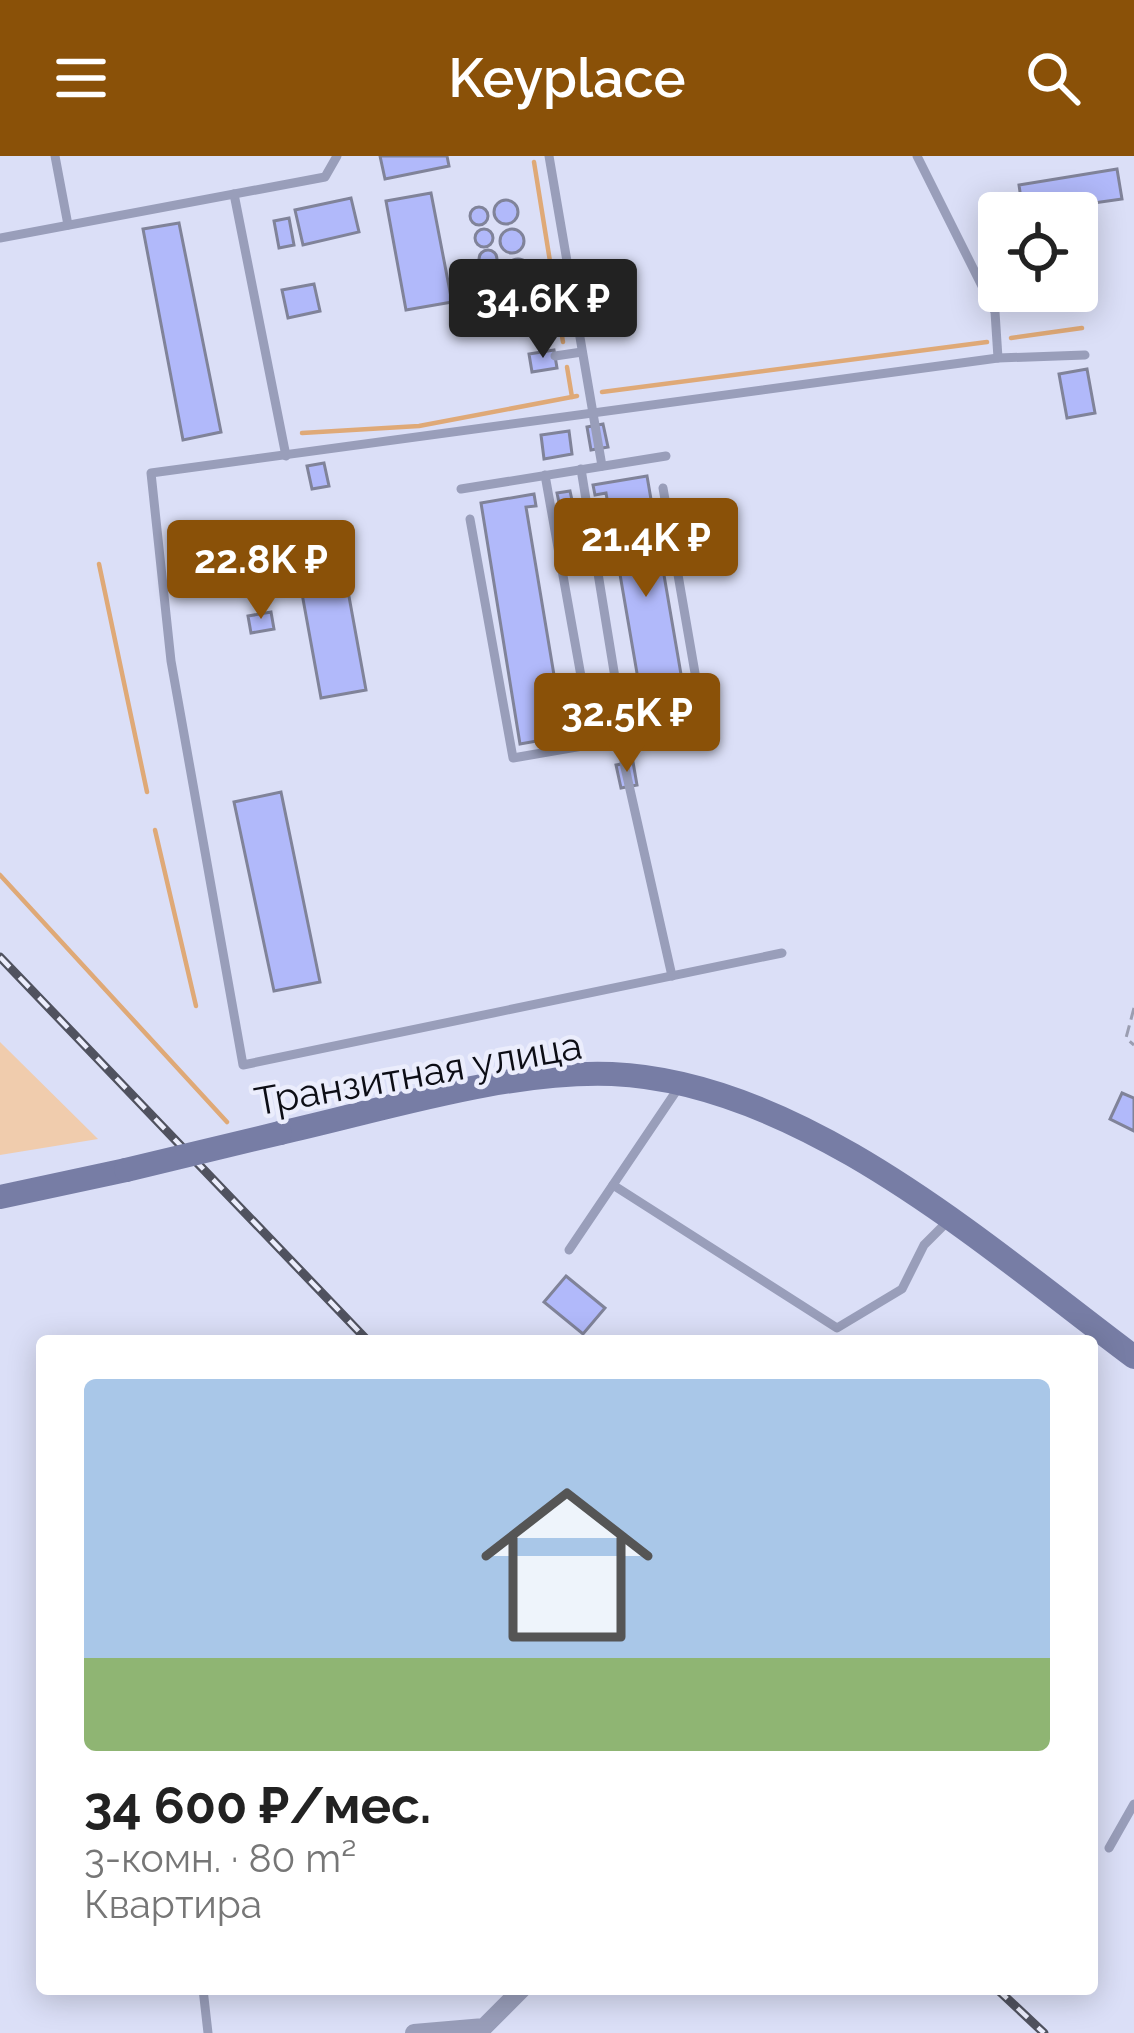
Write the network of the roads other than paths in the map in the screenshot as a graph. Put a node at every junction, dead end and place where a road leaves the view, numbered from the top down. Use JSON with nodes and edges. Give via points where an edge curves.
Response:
{"nodes":[{"id":1,"x":55,"y":156,"type":"edge"},
{"id":2,"x":337,"y":156,"type":"edge"},
{"id":3,"x":549,"y":156,"type":"edge"},
{"id":4,"x":917,"y":156,"type":"edge"},
{"id":5,"x":234,"y":194,"type":"junction"},
{"id":6,"x":68,"y":225,"type":"junction"},
{"id":7,"x":0,"y":238,"type":"edge"},
{"id":8,"x":582,"y":352,"type":"junction"},
{"id":9,"x":1085,"y":355,"type":"dead end"},
{"id":10,"x":555,"y":356,"type":"dead end"},
{"id":11,"x":998,"y":358,"type":"junction"},
{"id":12,"x":592,"y":412,"type":"junction"},
{"id":13,"x":286,"y":456,"type":"junction"},
{"id":14,"x":665,"y":456,"type":"dead end"},
{"id":15,"x":602,"y":466,"type":"junction"},
{"id":16,"x":580,"y":469,"type":"junction"},
{"id":17,"x":545,"y":475,"type":"junction"},
{"id":18,"x":663,"y":488,"type":"dead end"},
{"id":19,"x":461,"y":489,"type":"dead end"},
{"id":20,"x":470,"y":519,"type":"dead end"},
{"id":21,"x":625,"y":739,"type":"junction"},
{"id":22,"x":782,"y":953,"type":"dead end"},
{"id":23,"x":672,"y":976,"type":"junction"},
{"id":24,"x":682,"y":1083,"type":"junction"},
{"id":25,"x":613,"y":1185,"type":"junction"},
{"id":26,"x":0,"y":1197,"type":"edge"},
{"id":27,"x":948,"y":1221,"type":"junction"},
{"id":28,"x":569,"y":1250,"type":"dead end"},
{"id":29,"x":1134,"y":1357,"type":"edge"},
{"id":30,"x":1134,"y":1804,"type":"edge"},
{"id":31,"x":1108,"y":1848,"type":"dead end"},
{"id":32,"x":204,"y":1995,"type":"edge"},
{"id":33,"x":516,"y":1995,"type":"edge"},
{"id":34,"x":208,"y":2033,"type":"edge"},
{"id":35,"x":414,"y":2033,"type":"edge"}],
"edges":[{"from":1,"to":6,"type":"lane"},
{"from":2,"to":5,"type":"lane","via":[[325,177]]},
{"from":3,"to":8,"type":"lane"},
{"from":4,"to":11,"type":"lane","via":[[995,312]]},
{"from":5,"to":6,"type":"lane"},
{"from":5,"to":13,"type":"lane"},
{"from":6,"to":7,"type":"lane"},
{"from":8,"to":10,"type":"lane"},
{"from":8,"to":12,"type":"lane"},
{"from":9,"to":11,"type":"lane"},
{"from":11,"to":12,"type":"lane"},
{"from":12,"to":13,"type":"lane"},
{"from":12,"to":15,"type":"lane"},
{"from":13,"to":23,"type":"lane","via":[[151,473],[171,661],[243,1065]]},
{"from":14,"to":15,"type":"lane"},
{"from":15,"to":16,"type":"lane"},
{"from":16,"to":17,"type":"lane"},
{"from":16,"to":21,"type":"lane"},
{"from":17,"to":19,"type":"lane"},
{"from":17,"to":21,"type":"lane","via":[[586,704]]},
{"from":18,"to":21,"type":"lane","via":[[704,725]]},
{"from":20,"to":21,"type":"lane","via":[[513,758]]},
{"from":21,"to":23,"type":"lane"},
{"from":22,"to":23,"type":"lane"},
{"from":24,"to":25,"type":"lane"},
{"from":24,"to":26,"type":"main road","name":"Транзитная улица","bridge":true,"via":[[556,1076]]},
{"from":24,"to":27,"type":"main road","name":"Транзитная улица","via":[[763,1107]]},
{"from":25,"to":27,"type":"lane","via":[[837,1328],[902,1289],[924,1245]]},
{"from":25,"to":28,"type":"lane"},
{"from":27,"to":29,"type":"main road","name":"Транзитная улица"},
{"from":30,"to":31,"type":"lane"},
{"from":32,"to":34,"type":"lane"},
{"from":33,"to":35,"type":"street","via":[[484,2027]]}]}
